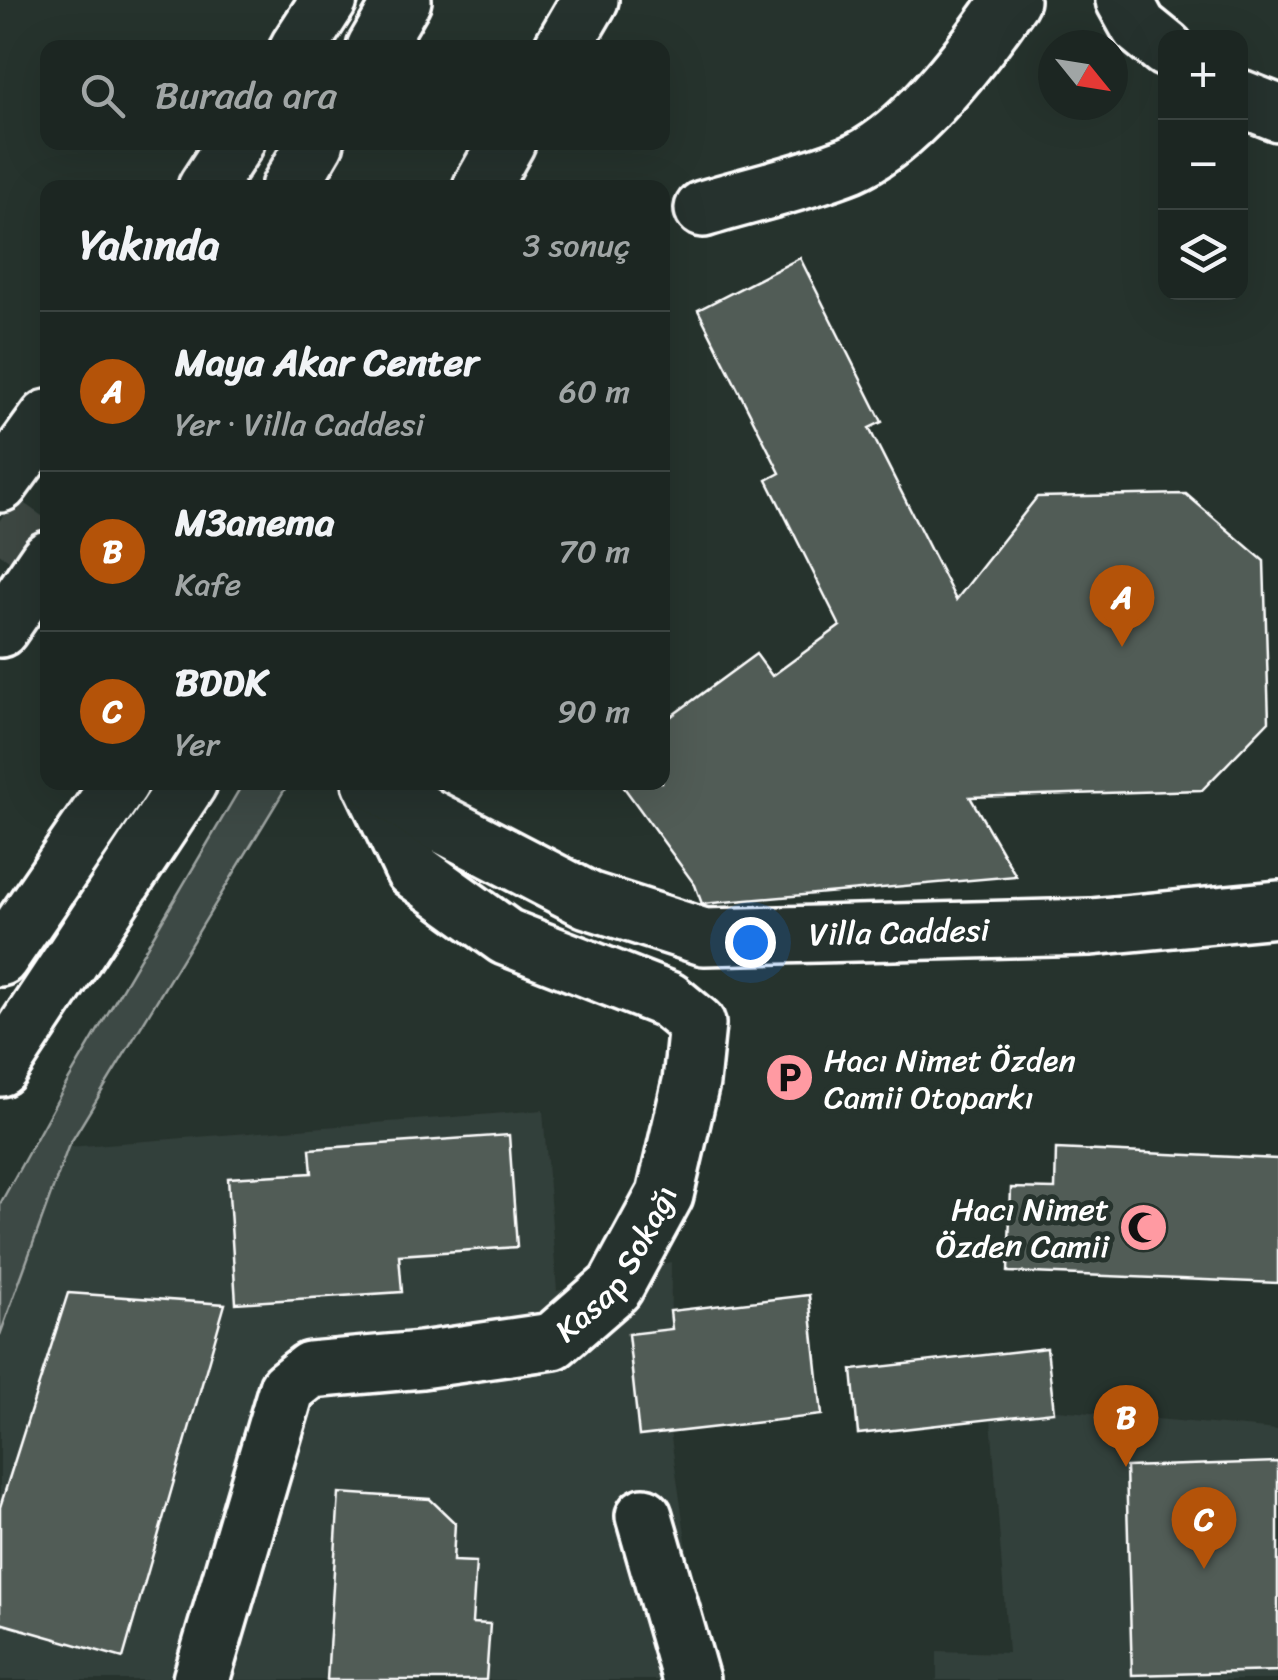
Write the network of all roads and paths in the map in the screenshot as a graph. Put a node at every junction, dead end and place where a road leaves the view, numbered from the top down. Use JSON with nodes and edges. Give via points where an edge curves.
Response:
{"nodes":[{"id":1,"x":329,"y":0,"type":"edge"},
{"id":2,"x":402,"y":0,"type":"edge"},
{"id":3,"x":590,"y":0,"type":"edge"},
{"id":4,"x":1011,"y":0,"type":"edge"},
{"id":5,"x":1124,"y":0,"type":"edge"},
{"id":6,"x":303,"y":40,"type":"edge"},
{"id":7,"x":379,"y":40,"type":"edge"},
{"id":8,"x":567,"y":40,"type":"edge"},
{"id":9,"x":1158,"y":42,"type":"edge"},
{"id":10,"x":1248,"y":101,"type":"edge"},
{"id":11,"x":1278,"y":113,"type":"edge"},
{"id":12,"x":231,"y":150,"type":"edge"},
{"id":13,"x":311,"y":150,"type":"edge"},
{"id":14,"x":502,"y":150,"type":"edge"},
{"id":15,"x":211,"y":180,"type":"edge"},
{"id":16,"x":294,"y":180,"type":"edge"},
{"id":17,"x":486,"y":180,"type":"edge"},
{"id":18,"x":704,"y":209,"type":"dead end"},
{"id":19,"x":40,"y":429,"type":"edge"},
{"id":20,"x":0,"y":484,"type":"edge"},
{"id":21,"x":40,"y":571,"type":"edge"},
{"id":22,"x":0,"y":629,"type":"edge"},
{"id":23,"x":116,"y":790,"type":"edge"},
{"id":24,"x":184,"y":790,"type":"edge"},
{"id":25,"x":377,"y":790,"type":"edge"},
{"id":26,"x":386,"y":790,"type":"edge"},
{"id":27,"x":1278,"y":909,"type":"edge"},
{"id":28,"x":0,"y":958,"type":"edge"},
{"id":29,"x":0,"y":1068,"type":"edge"},
{"id":30,"x":644,"y":1516,"type":"dead end"},
{"id":31,"x":200,"y":1680,"type":"edge"},
{"id":32,"x":691,"y":1680,"type":"edge"}],
"edges":[{"from":1,"to":6,"type":"main road"},
{"from":2,"to":7,"type":"main road"},
{"from":3,"to":8,"type":"main road"},
{"from":4,"to":18,"type":"main road","via":[[913,121],[854,163]]},
{"from":5,"to":9,"type":"main road","via":[[1139,27]]},
{"from":10,"to":11,"type":"main road"},
{"from":12,"to":15,"type":"main road"},
{"from":13,"to":16,"type":"main road"},
{"from":14,"to":17,"type":"main road"},
{"from":19,"to":20,"type":"main road"},
{"from":21,"to":22,"type":"main road"},
{"from":23,"to":28,"type":"main road"},
{"from":24,"to":29,"type":"main road"},
{"from":25,"to":31,"type":"main road","name":"Kasap Sokağı","via":[[413,870],[506,937],[668,1000],[697,1024],[691,1082],[666,1195],[614,1287],[552,1341],[310,1370],[287,1388]]},
{"from":26,"to":27,"type":"main road","name":"Villa Caddesi","via":[[588,900],[704,937],[1091,927]]},
{"from":30,"to":32,"type":"main road"}]}
